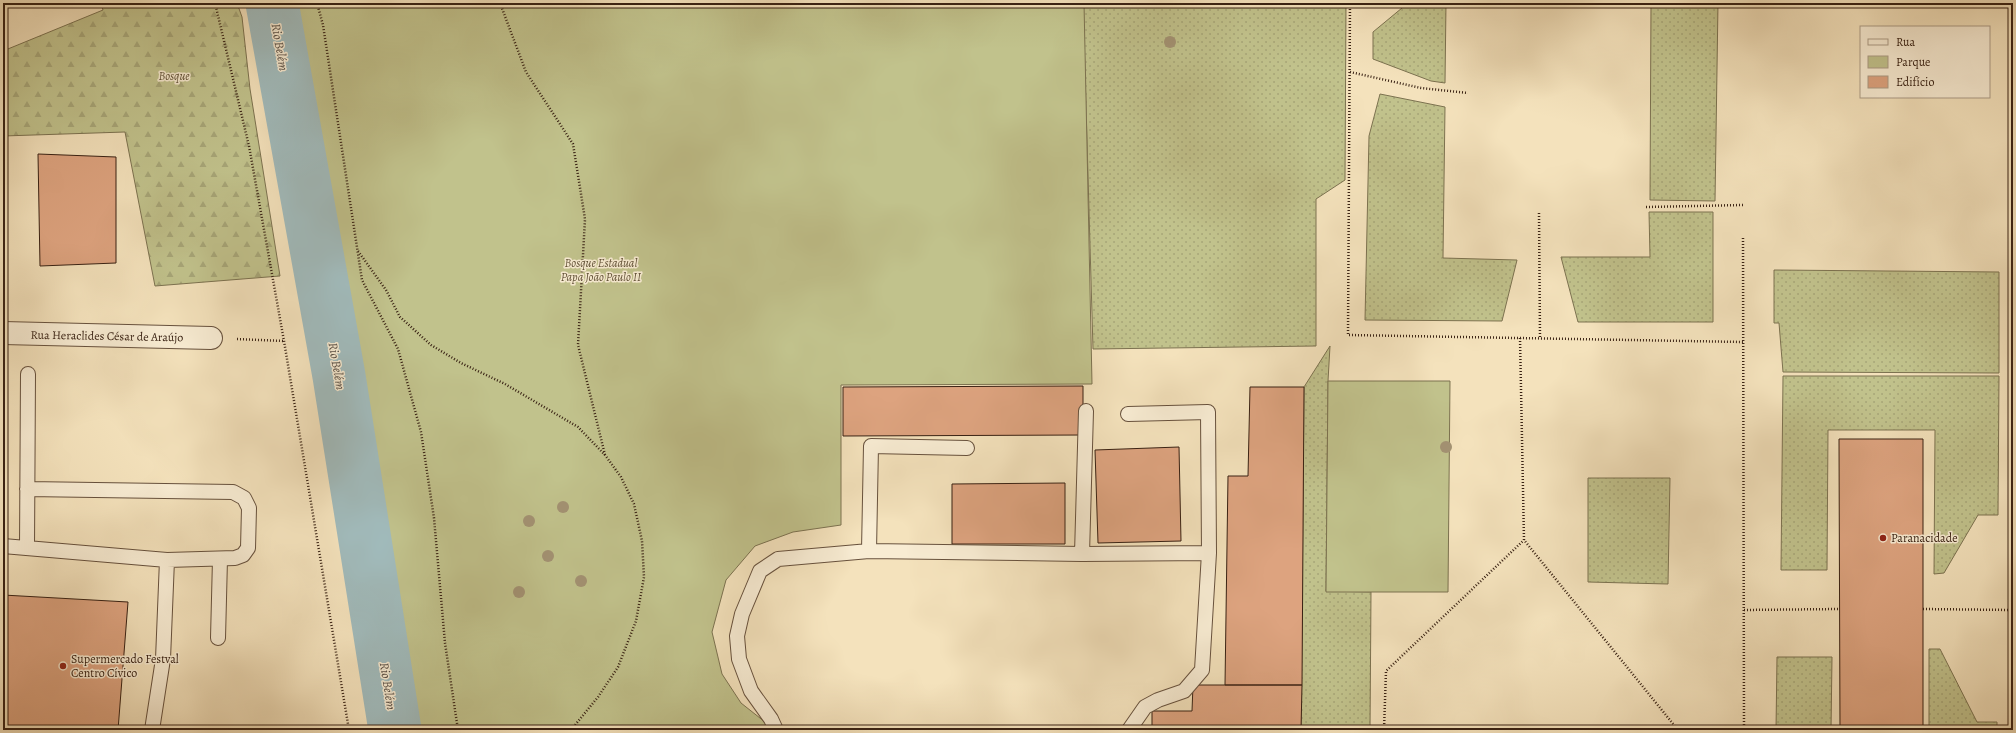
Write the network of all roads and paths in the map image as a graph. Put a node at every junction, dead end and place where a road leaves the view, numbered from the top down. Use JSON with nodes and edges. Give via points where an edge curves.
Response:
{"nodes":[{"id":1,"x":215,"y":3,"type":"edge"},
{"id":2,"x":318,"y":3,"type":"edge"},
{"id":3,"x":500,"y":3,"type":"edge"},
{"id":4,"x":1350,"y":3,"type":"edge"},
{"id":5,"x":1350,"y":72,"type":"junction"},
{"id":6,"x":1468,"y":94,"type":"dead end"},
{"id":7,"x":1743,"y":205,"type":"dead end"},
{"id":8,"x":1646,"y":207,"type":"dead end"},
{"id":9,"x":1539,"y":213,"type":"dead end"},
{"id":10,"x":1743,"y":238,"type":"dead end"},
{"id":11,"x":357,"y":250,"type":"junction"},
{"id":12,"x":3,"y":333,"type":"edge"},
{"id":13,"x":211,"y":338,"type":"joint"},
{"id":14,"x":1520,"y":338,"type":"junction"},
{"id":15,"x":1540,"y":338,"type":"junction"},
{"id":16,"x":284,"y":341,"type":"junction"},
{"id":17,"x":1743,"y":342,"type":"junction"},
{"id":18,"x":28,"y":374,"type":"dead end"},
{"id":19,"x":1086,"y":411,"type":"dead end"},
{"id":20,"x":1128,"y":414,"type":"dead end"},
{"id":21,"x":967,"y":448,"type":"dead end"},
{"id":22,"x":605,"y":455,"type":"junction"},
{"id":23,"x":27,"y":489,"type":"junction"},
{"id":24,"x":1524,"y":540,"type":"junction"},
{"id":25,"x":3,"y":546,"type":"edge"},
{"id":26,"x":27,"y":548,"type":"junction"},
{"id":27,"x":869,"y":551,"type":"junction"},
{"id":28,"x":1209,"y":553,"type":"junction"},
{"id":29,"x":1082,"y":554,"type":"junction"},
{"id":30,"x":220,"y":559,"type":"junction"},
{"id":31,"x":167,"y":560,"type":"junction"},
{"id":32,"x":1839,"y":609,"type":"dead end"},
{"id":33,"x":1923,"y":609,"type":"dead end"},
{"id":34,"x":1744,"y":610,"type":"junction"},
{"id":35,"x":2013,"y":610,"type":"edge"},
{"id":36,"x":218,"y":638,"type":"dead end"},
{"id":37,"x":152,"y":730,"type":"edge"},
{"id":38,"x":349,"y":730,"type":"edge"},
{"id":39,"x":458,"y":730,"type":"edge"},
{"id":40,"x":571,"y":730,"type":"edge"},
{"id":41,"x":776,"y":730,"type":"edge"},
{"id":42,"x":1129,"y":730,"type":"edge"},
{"id":43,"x":1384,"y":730,"type":"edge"},
{"id":44,"x":1678,"y":730,"type":"edge"},
{"id":45,"x":1744,"y":730,"type":"edge"}],
"edges":[{"from":1,"to":16,"type":"path","via":[[249,146]]},
{"from":2,"to":11,"type":"path"},
{"from":3,"to":22,"type":"path","via":[[526,72],[573,144],[585,219],[578,345]]},
{"from":4,"to":5,"type":"path"},
{"from":5,"to":6,"type":"path","via":[[1421,88]]},
{"from":5,"to":14,"type":"path","via":[[1348,335]]},
{"from":7,"to":8,"type":"path"},
{"from":9,"to":15,"type":"path"},
{"from":10,"to":17,"type":"path"},
{"from":11,"to":22,"type":"path","via":[[386,290],[400,316],[431,345],[578,427]]},
{"from":11,"to":39,"type":"path","via":[[362,280],[398,349],[421,432],[434,518],[445,643]]},
{"from":12,"to":13,"type":"street","name":"Rua Heraclides César de Araújo"},
{"from":13,"to":16,"type":"path"},
{"from":14,"to":15,"type":"path"},
{"from":14,"to":24,"type":"path"},
{"from":15,"to":17,"type":"path"},
{"from":16,"to":38,"type":"path"},
{"from":17,"to":34,"type":"path"},
{"from":18,"to":23,"type":"lane"},
{"from":19,"to":29,"type":"lane"},
{"from":20,"to":28,"type":"lane","via":[[1208,412]]},
{"from":21,"to":27,"type":"lane","via":[[871,446]]},
{"from":22,"to":40,"type":"path","via":[[621,477],[634,504],[642,541],[644,577],[636,621],[618,667]]},
{"from":23,"to":26,"type":"lane"},
{"from":23,"to":30,"type":"lane","via":[[233,492],[244,498],[249,508],[248,548],[239,557]]},
{"from":24,"to":43,"type":"path","via":[[1386,671]]},
{"from":24,"to":44,"type":"path"},
{"from":25,"to":26,"type":"lane"},
{"from":26,"to":31,"type":"lane"},
{"from":27,"to":29,"type":"lane"},
{"from":27,"to":41,"type":"lane","via":[[778,559],[760,571],[742,614],[737,636],[739,659],[751,691]]},
{"from":28,"to":29,"type":"lane"},
{"from":28,"to":42,"type":"lane","via":[[1202,670],[1184,691],[1145,707]]},
{"from":30,"to":31,"type":"lane"},
{"from":30,"to":36,"type":"lane"},
{"from":31,"to":37,"type":"lane","via":[[163,659]]},
{"from":32,"to":34,"type":"path"},
{"from":33,"to":35,"type":"path"},
{"from":34,"to":45,"type":"path"}]}
